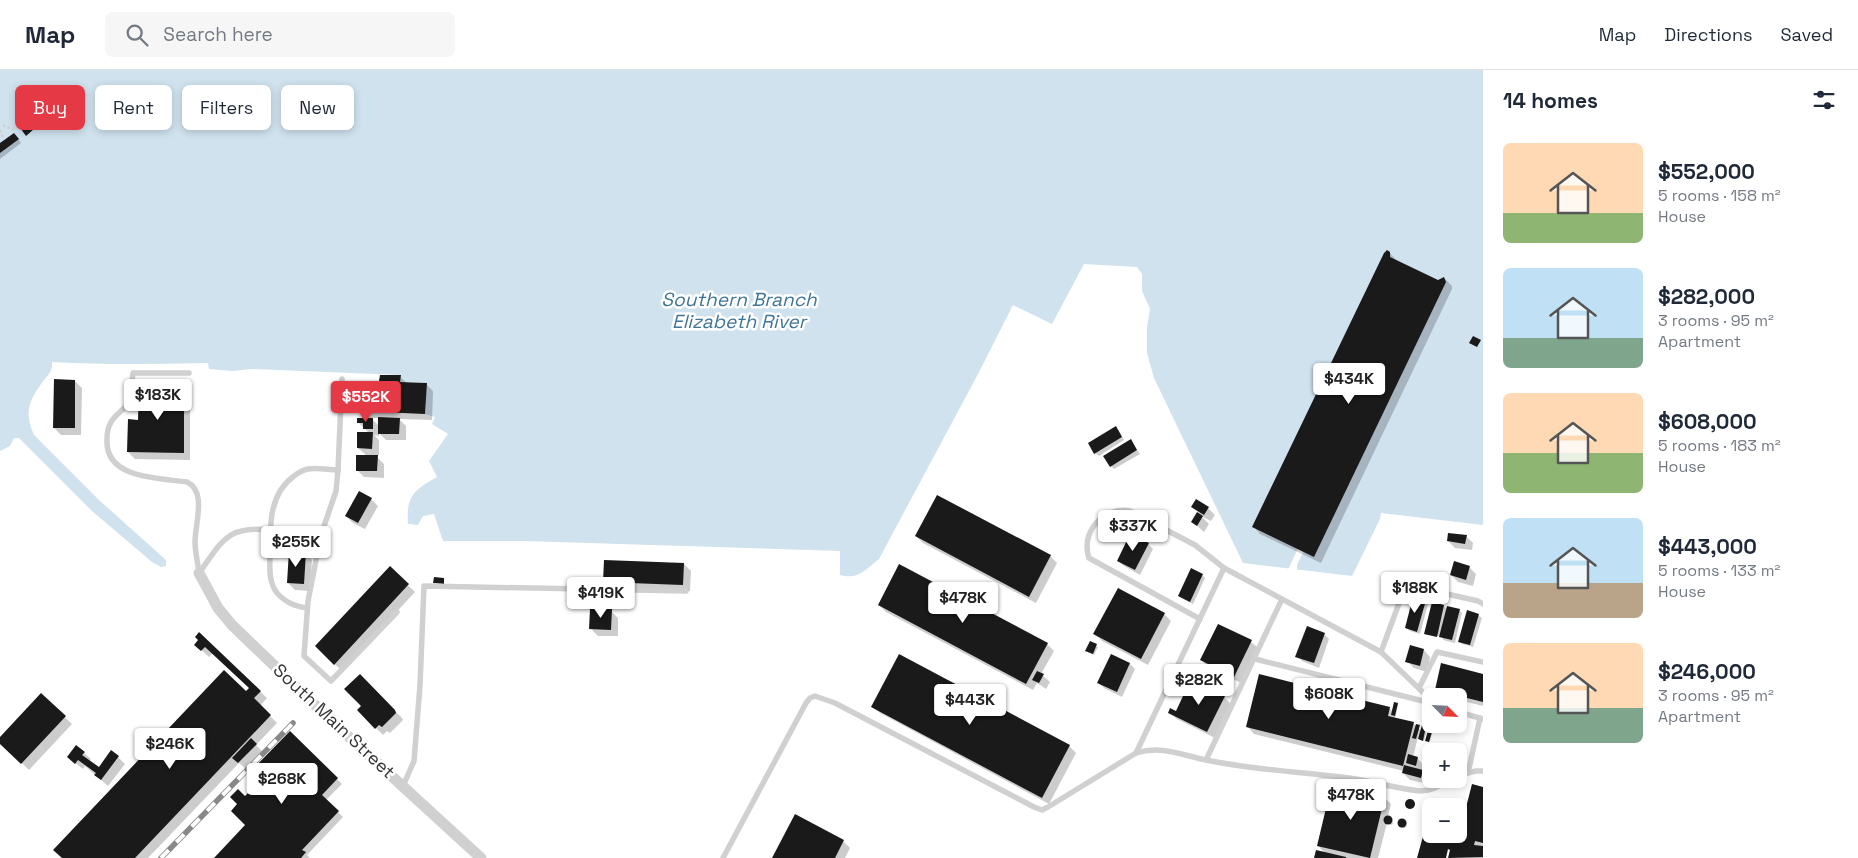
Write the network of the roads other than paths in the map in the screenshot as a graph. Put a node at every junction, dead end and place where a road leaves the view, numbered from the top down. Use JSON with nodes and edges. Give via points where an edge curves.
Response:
{"nodes":[{"id":1,"x":189,"y":373,"type":"dead end"},
{"id":2,"x":342,"y":379,"type":"dead end"},
{"id":3,"x":338,"y":470,"type":"junction"},
{"id":4,"x":270,"y":530,"type":"junction"},
{"id":5,"x":1224,"y":568,"type":"junction"},
{"id":6,"x":199,"y":573,"type":"junction"},
{"id":7,"x":686,"y":591,"type":"dead end"},
{"id":8,"x":1282,"y":600,"type":"junction"},
{"id":9,"x":1483,"y":604,"type":"edge"},
{"id":10,"x":307,"y":608,"type":"junction"},
{"id":11,"x":398,"y":612,"type":"dead end"},
{"id":12,"x":1200,"y":619,"type":"junction"},
{"id":13,"x":1380,"y":652,"type":"junction"},
{"id":14,"x":1254,"y":659,"type":"junction"},
{"id":15,"x":1483,"y":662,"type":"edge"},
{"id":16,"x":1419,"y":688,"type":"junction"},
{"id":17,"x":1422,"y":692,"type":"edge"},
{"id":18,"x":1422,"y":700,"type":"edge"},
{"id":19,"x":1468,"y":715,"type":"edge"},
{"id":20,"x":1482,"y":719,"type":"edge"},
{"id":21,"x":1136,"y":752,"type":"junction"},
{"id":22,"x":1206,"y":760,"type":"junction"},
{"id":23,"x":1483,"y":772,"type":"edge"},
{"id":24,"x":1468,"y":773,"type":"joint"},
{"id":25,"x":403,"y":786,"type":"junction"},
{"id":26,"x":1432,"y":788,"type":"edge"},
{"id":27,"x":481,"y":858,"type":"edge"},
{"id":28,"x":723,"y":858,"type":"edge"}],
"edges":[{"from":1,"to":6,"type":"lane","via":[[133,373],[129,404],[107,429],[107,449],[111,459],[129,472],[192,484],[198,499],[195,543]]},
{"from":2,"to":3,"type":"lane"},
{"from":3,"to":4,"type":"lane","via":[[308,469],[286,482],[277,494]]},
{"from":3,"to":10,"type":"lane","via":[[336,491],[321,535]]},
{"from":4,"to":6,"type":"lane","via":[[252,528],[232,534],[220,543]]},
{"from":4,"to":10,"type":"lane","via":[[270,580],[287,602]]},
{"from":5,"to":8,"type":"lane"},
{"from":5,"to":12,"type":"lane"},
{"from":5,"to":12,"type":"lane","via":[[1195,545],[1130,511],[1105,514],[1091,532],[1086,550],[1088,558]]},
{"from":6,"to":25,"type":"street","name":"South Main Street","via":[[218,608],[232,625]]},
{"from":7,"to":25,"type":"lane","via":[[424,586],[414,761]]},
{"from":8,"to":13,"type":"lane"},
{"from":8,"to":14,"type":"lane"},
{"from":9,"to":13,"type":"lane","via":[[1412,586],[1402,595]]},
{"from":10,"to":11,"type":"lane","via":[[304,656],[331,681]]},
{"from":12,"to":21,"type":"lane"},
{"from":13,"to":16,"type":"lane"},
{"from":14,"to":18,"type":"lane"},
{"from":14,"to":22,"type":"lane"},
{"from":15,"to":16,"type":"lane","via":[[1437,652]]},
{"from":16,"to":17,"type":"lane"},
{"from":19,"to":20,"type":"lane"},
{"from":20,"to":24,"type":"lane"},
{"from":21,"to":22,"type":"lane","via":[[1168,750]]},
{"from":21,"to":28,"type":"lane","via":[[1048,807],[1038,809],[835,703],[815,696],[806,703]]},
{"from":22,"to":26,"type":"lane","via":[[1420,790]]},
{"from":23,"to":24,"type":"lane"},
{"from":25,"to":27,"type":"street","name":"South Main Street"}]}
